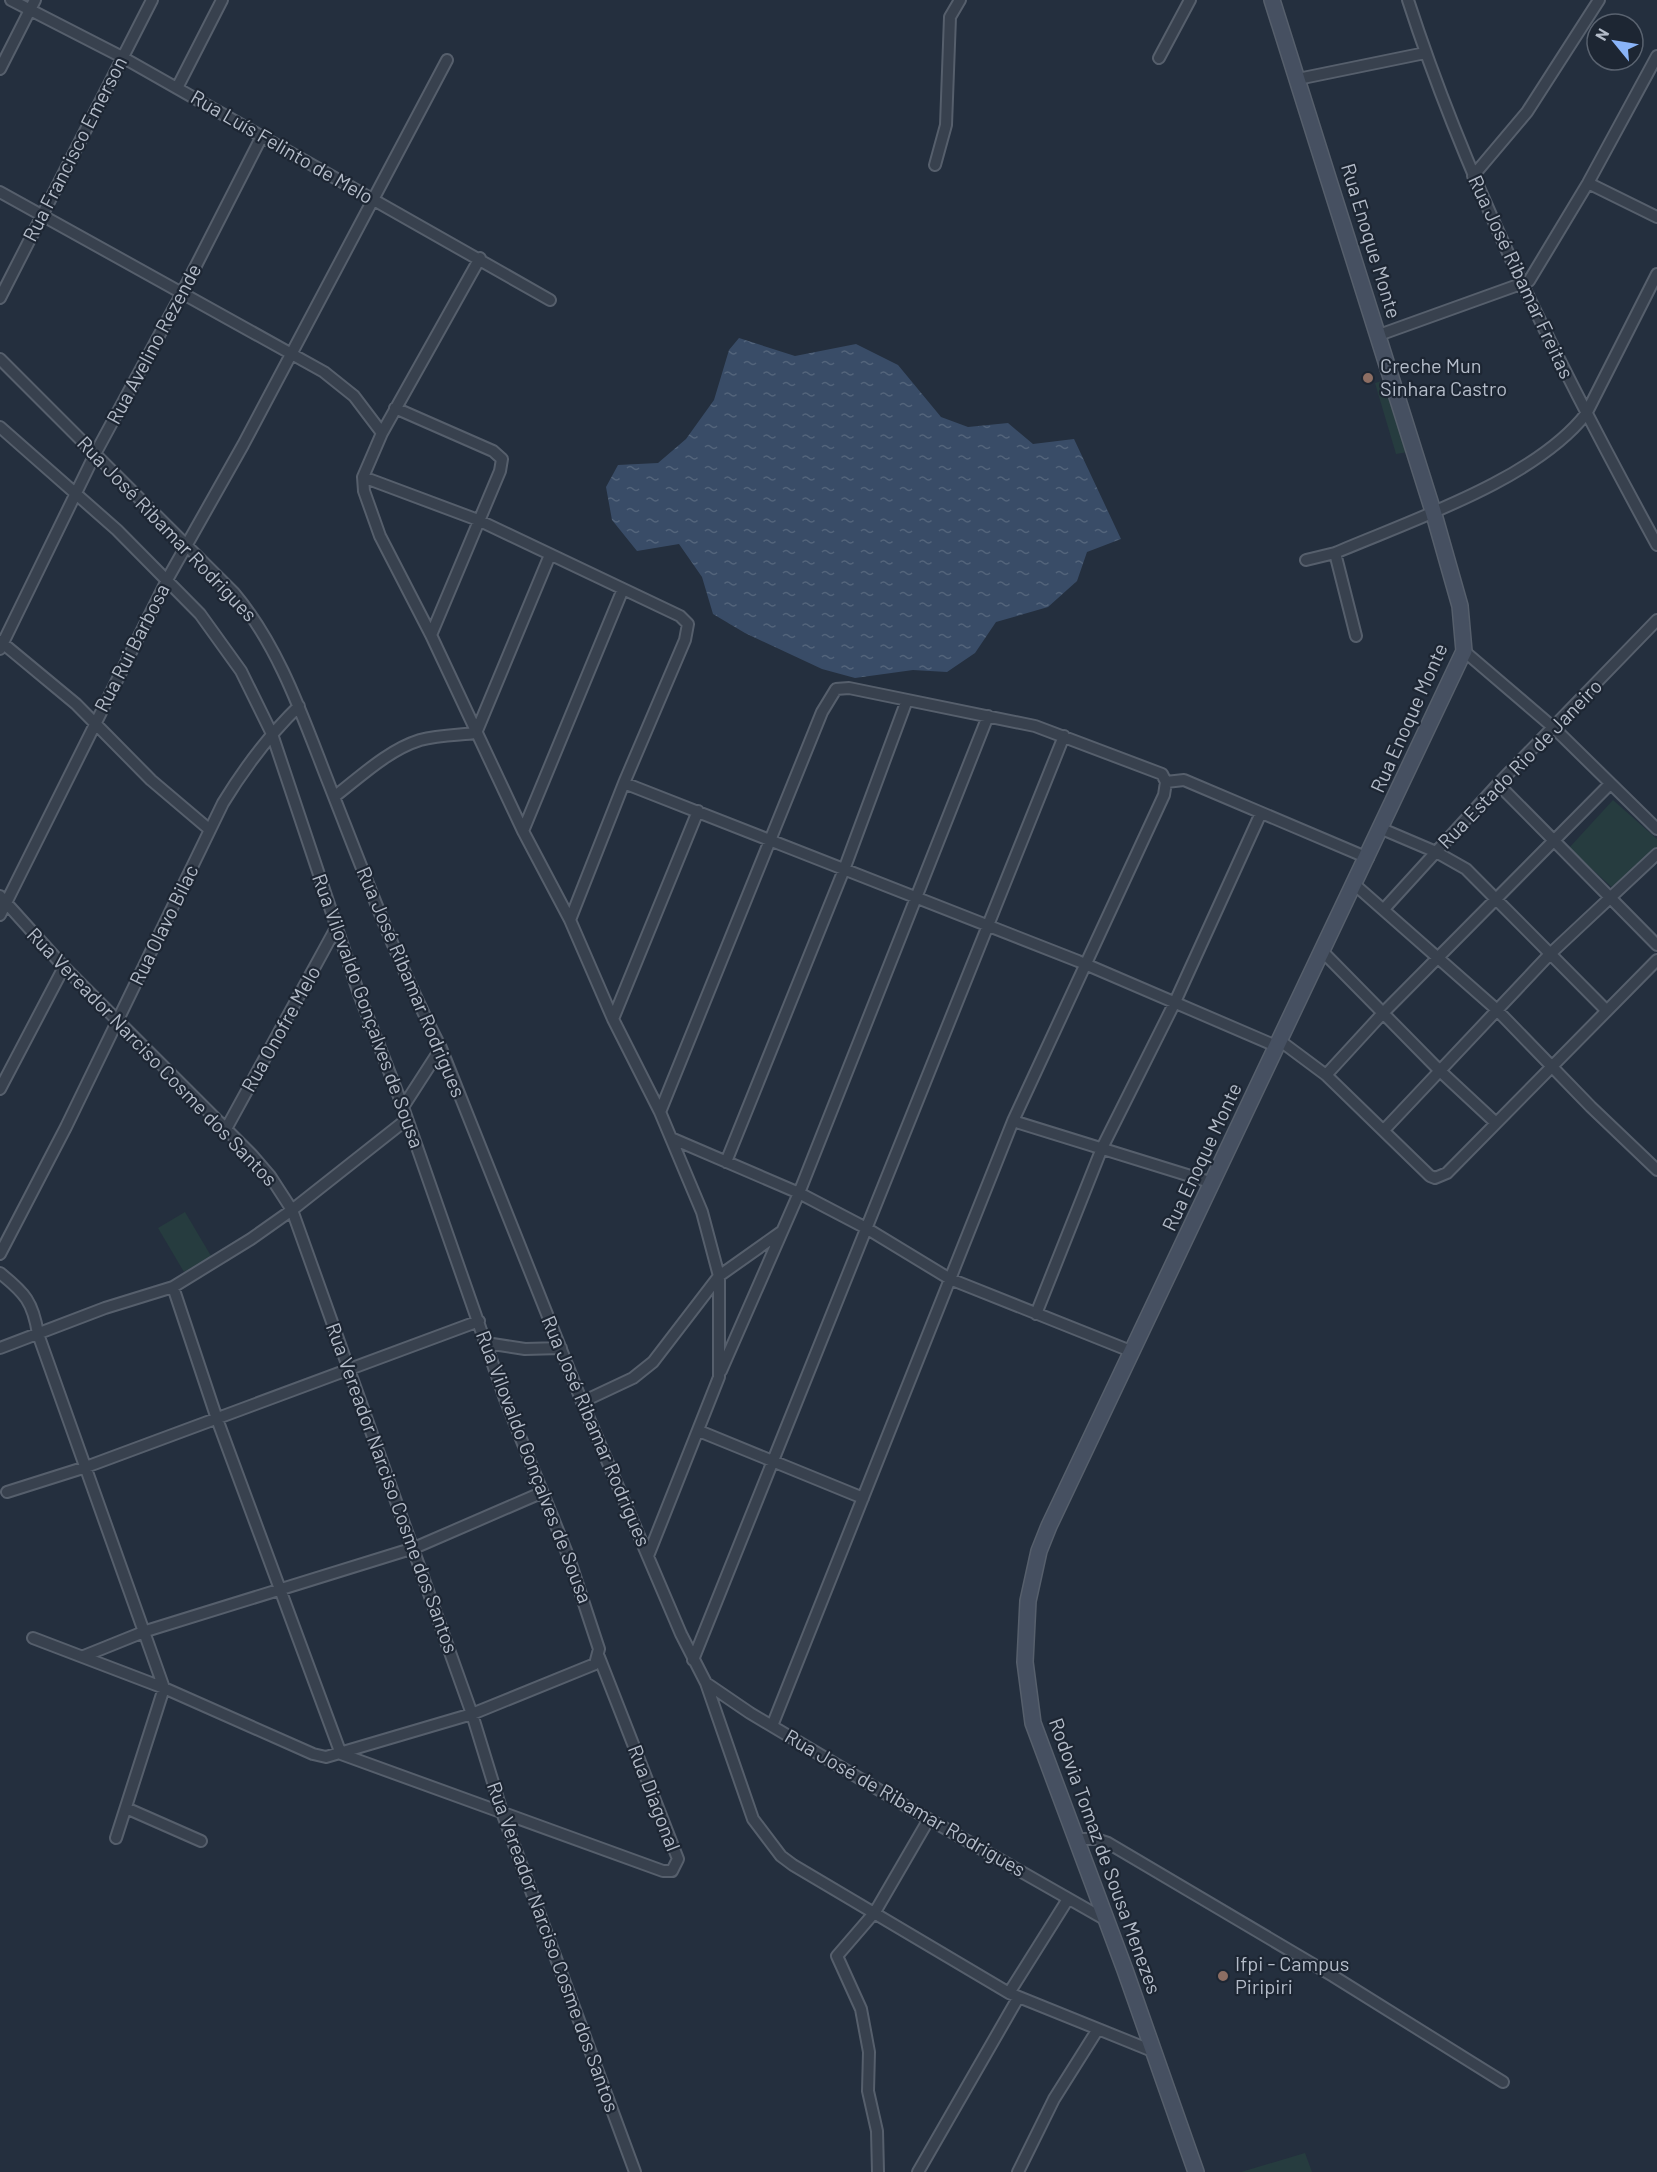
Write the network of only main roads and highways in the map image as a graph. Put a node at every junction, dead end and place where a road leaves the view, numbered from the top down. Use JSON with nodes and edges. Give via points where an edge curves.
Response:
{"nodes":[{"id":1,"x":1272,"y":0,"type":"edge"},
{"id":2,"x":1132,"y":1352,"type":"joint"},
{"id":3,"x":1196,"y":2172,"type":"edge"}],
"edges":[{"from":1,"to":2,"type":"main road","name":"Rua Enoque Monte","via":[[1433,511],[1460,606],[1464,651]]},
{"from":2,"to":3,"type":"main road","name":"Rodovia Tomaz de Sousa Menezes","via":[[1039,1551],[1028,1601],[1025,1662],[1033,1723]]}]}
